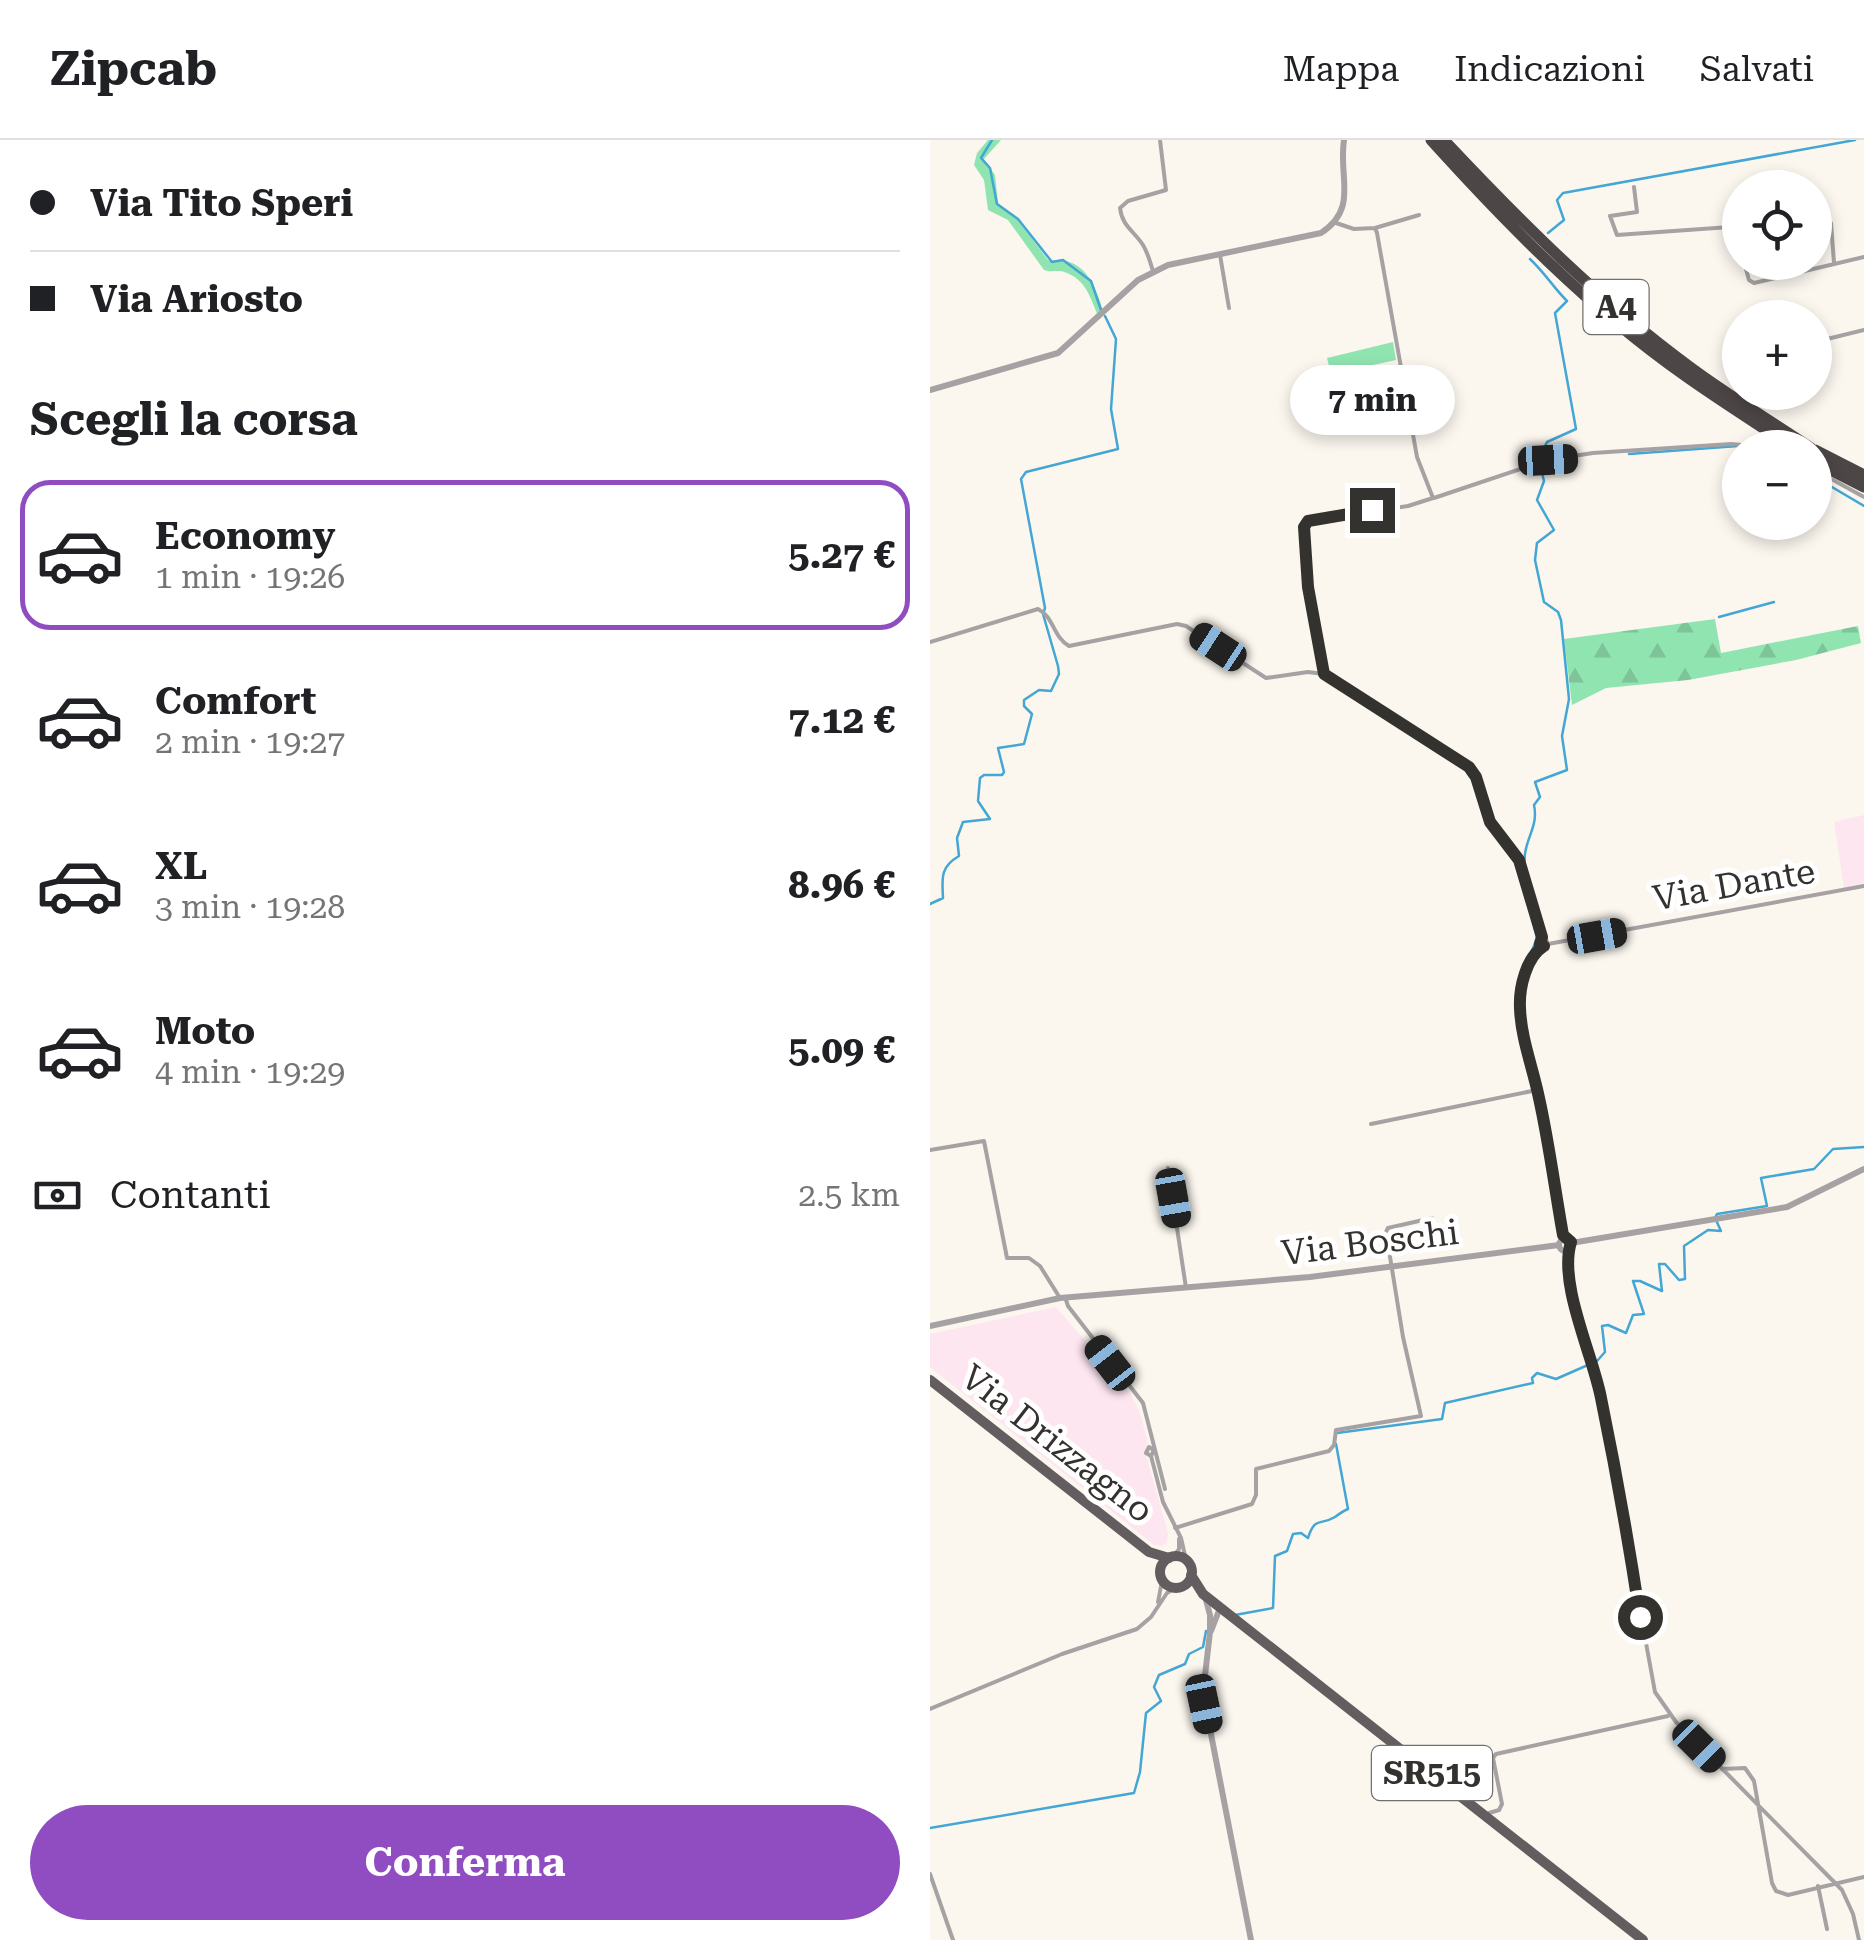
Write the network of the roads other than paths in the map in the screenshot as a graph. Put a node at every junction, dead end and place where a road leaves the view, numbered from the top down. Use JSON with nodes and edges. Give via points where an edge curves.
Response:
{"nodes":[{"id":1,"x":1160,"y":140,"type":"edge"},
{"id":2,"x":1344,"y":140,"type":"edge"},
{"id":3,"x":1431,"y":140,"type":"edge"},
{"id":4,"x":1444,"y":140,"type":"edge"},
{"id":5,"x":1634,"y":187,"type":"dead end"},
{"id":6,"x":1419,"y":215,"type":"dead end"},
{"id":7,"x":1336,"y":222,"type":"junction"},
{"id":8,"x":1375,"y":228,"type":"junction"},
{"id":9,"x":1722,"y":228,"type":"edge"},
{"id":10,"x":1832,"y":237,"type":"edge"},
{"id":11,"x":1220,"y":255,"type":"junction"},
{"id":12,"x":1864,"y":258,"type":"edge"},
{"id":13,"x":1834,"y":264,"type":"joint"},
{"id":14,"x":1153,"y":271,"type":"junction"},
{"id":15,"x":1229,"y":308,"type":"dead end"},
{"id":16,"x":1864,"y":330,"type":"edge"},
{"id":17,"x":1832,"y":338,"type":"edge"},
{"id":18,"x":930,"y":390,"type":"edge"},
{"id":19,"x":1765,"y":430,"type":"edge"},
{"id":20,"x":1784,"y":430,"type":"edge"},
{"id":21,"x":1722,"y":445,"type":"edge"},
{"id":22,"x":1832,"y":459,"type":"edge"},
{"id":23,"x":1832,"y":471,"type":"edge"},
{"id":24,"x":1864,"y":475,"type":"edge"},
{"id":25,"x":1832,"y":479,"type":"edge"},
{"id":26,"x":1864,"y":487,"type":"edge"},
{"id":27,"x":1864,"y":497,"type":"edge"},
{"id":28,"x":1433,"y":498,"type":"junction"},
{"id":29,"x":930,"y":642,"type":"edge"},
{"id":30,"x":1324,"y":674,"type":"junction"},
{"id":31,"x":1864,"y":886,"type":"edge"},
{"id":32,"x":1545,"y":943,"type":"junction"},
{"id":33,"x":1537,"y":1090,"type":"junction"},
{"id":34,"x":1371,"y":1124,"type":"dead end"},
{"id":35,"x":930,"y":1150,"type":"edge"},
{"id":36,"x":1168,"y":1168,"type":"dead end"},
{"id":37,"x":1864,"y":1169,"type":"edge"},
{"id":38,"x":1432,"y":1218,"type":"dead end"},
{"id":39,"x":1565,"y":1245,"type":"junction"},
{"id":40,"x":1390,"y":1267,"type":"junction"},
{"id":41,"x":1186,"y":1288,"type":"junction"},
{"id":42,"x":1063,"y":1298,"type":"junction"},
{"id":43,"x":930,"y":1326,"type":"edge"},
{"id":44,"x":930,"y":1380,"type":"edge"},
{"id":45,"x":1151,"y":1456,"type":"dead end"},
{"id":46,"x":1165,"y":1489,"type":"dead end"},
{"id":47,"x":1175,"y":1528,"type":"junction"},
{"id":48,"x":1178,"y":1534,"type":"junction"},
{"id":49,"x":1149,"y":1552,"type":"junction"},
{"id":50,"x":1171,"y":1557,"type":"junction"},
{"id":51,"x":1186,"y":1560,"type":"junction"},
{"id":52,"x":1161,"y":1575,"type":"junction"},
{"id":53,"x":1192,"y":1575,"type":"junction"},
{"id":54,"x":1178,"y":1588,"type":"junction"},
{"id":55,"x":1201,"y":1593,"type":"junction"},
{"id":56,"x":1156,"y":1606,"type":"junction"},
{"id":57,"x":1220,"y":1608,"type":"junction"},
{"id":58,"x":1232,"y":1617,"type":"junction"},
{"id":59,"x":1217,"y":1621,"type":"junction"},
{"id":60,"x":1210,"y":1632,"type":"junction"},
{"id":61,"x":930,"y":1709,"type":"edge"},
{"id":62,"x":1670,"y":1715,"type":"junction"},
{"id":63,"x":1722,"y":1769,"type":"junction"},
{"id":64,"x":1758,"y":1805,"type":"junction"},
{"id":65,"x":1485,"y":1815,"type":"junction"},
{"id":66,"x":930,"y":1874,"type":"edge"},
{"id":67,"x":1864,"y":1876,"type":"edge"},
{"id":68,"x":1836,"y":1883,"type":"junction"},
{"id":69,"x":1818,"y":1886,"type":"junction"},
{"id":70,"x":1827,"y":1929,"type":"dead end"},
{"id":71,"x":953,"y":1940,"type":"edge"},
{"id":72,"x":1251,"y":1940,"type":"edge"},
{"id":73,"x":1643,"y":1940,"type":"edge"},
{"id":74,"x":1859,"y":1940,"type":"edge"}],
"edges":[{"from":1,"to":14,"type":"street","via":[[1166,190],[1120,208]]},
{"from":2,"to":7,"type":"street"},
{"from":3,"to":19,"type":"highway","number":"A4","via":[[1610,316]]},
{"from":4,"to":20,"type":"highway","number":"A4","via":[[1616,307],[1690,368]]},
{"from":5,"to":9,"type":"street","via":[[1637,212],[1610,216],[1617,236]]},
{"from":6,"to":8,"type":"street"},
{"from":7,"to":8,"type":"street"},
{"from":7,"to":11,"type":"street","via":[[1308,238]]},
{"from":8,"to":28,"type":"street","via":[[1417,457]]},
{"from":10,"to":13,"type":"street"},
{"from":11,"to":14,"type":"street"},
{"from":11,"to":15,"type":"street"},
{"from":12,"to":13,"type":"street"},
{"from":14,"to":18,"type":"street","via":[[1052,356]]},
{"from":16,"to":17,"type":"street"},
{"from":21,"to":28,"type":"street","via":[[1548,460]]},
{"from":22,"to":24,"type":"highway","number":"A4"},
{"from":23,"to":26,"type":"highway"},
{"from":25,"to":27,"type":"street"},
{"from":28,"to":30,"type":"street","via":[[1304,527]]},
{"from":29,"to":30,"type":"street","via":[[1043,612],[1069,646],[1178,624],[1266,678]]},
{"from":30,"to":32,"type":"street","via":[[1469,767],[1490,822],[1519,860]]},
{"from":31,"to":32,"type":"street","name":"Via Dante"},
{"from":32,"to":33,"type":"street","via":[[1523,981],[1520,1004]]},
{"from":33,"to":34,"type":"street"},
{"from":33,"to":39,"type":"street"},
{"from":35,"to":42,"type":"street","via":[[984,1141],[1007,1258],[1040,1266]]},
{"from":36,"to":41,"type":"street"},
{"from":37,"to":39,"type":"street","name":"Via Boschi","via":[[1787,1207]]},
{"from":38,"to":40,"type":"street","via":[[1388,1228]]},
{"from":39,"to":40,"type":"street","name":"Via Boschi"},
{"from":39,"to":62,"type":"street","via":[[1650,1679]]},
{"from":40,"to":41,"type":"street","name":"Via Boschi"},
{"from":40,"to":47,"type":"street","via":[[1421,1416],[1336,1430],[1329,1451],[1256,1468],[1252,1504]]},
{"from":41,"to":42,"type":"street","name":"Via Boschi"},
{"from":42,"to":43,"type":"street","name":"Via Boschi"},
{"from":42,"to":46,"type":"street","via":[[1143,1403]]},
{"from":44,"to":49,"type":"main road","name":"Via Drizzagno"},
{"from":45,"to":47,"type":"street"},
{"from":47,"to":48,"type":"street"},
{"from":48,"to":50,"type":"street","via":[[1179,1549]]},
{"from":48,"to":51,"type":"street"},
{"from":49,"to":50,"type":"main road","name":"Via Drizzagno"},
{"from":49,"to":52,"type":"main road","name":"Via Drizzagno"},
{"from":50,"to":51,"type":"main road","name":"Via Drizzagno"},
{"from":50,"to":52,"type":"main road"},
{"from":51,"to":53,"type":"main road"},
{"from":52,"to":54,"type":"main road"},
{"from":52,"to":56,"type":"street"},
{"from":53,"to":54,"type":"main road"},
{"from":53,"to":55,"type":"main road"},
{"from":54,"to":55,"type":"main road"},
{"from":54,"to":56,"type":"street"},
{"from":55,"to":57,"type":"main road","number":"SR515"},
{"from":55,"to":60,"type":"street","via":[[1210,1608]]},
{"from":56,"to":61,"type":"street","via":[[1130,1632]]},
{"from":57,"to":58,"type":"main road","number":"SR515"},
{"from":57,"to":59,"type":"street"},
{"from":58,"to":59,"type":"street"},
{"from":58,"to":65,"type":"main road","number":"SR515"},
{"from":59,"to":60,"type":"street"},
{"from":60,"to":72,"type":"street","via":[[1203,1693]]},
{"from":62,"to":63,"type":"street"},
{"from":62,"to":65,"type":"street","via":[[1496,1754],[1501,1808]]},
{"from":63,"to":64,"type":"street"},
{"from":63,"to":64,"type":"street","via":[[1750,1772]]},
{"from":64,"to":68,"type":"street"},
{"from":64,"to":69,"type":"street","via":[[1776,1891]]},
{"from":65,"to":73,"type":"main road","number":"SR515"},
{"from":66,"to":71,"type":"street"},
{"from":67,"to":68,"type":"street"},
{"from":68,"to":69,"type":"street"},
{"from":68,"to":74,"type":"street"},
{"from":69,"to":70,"type":"street"}]}
